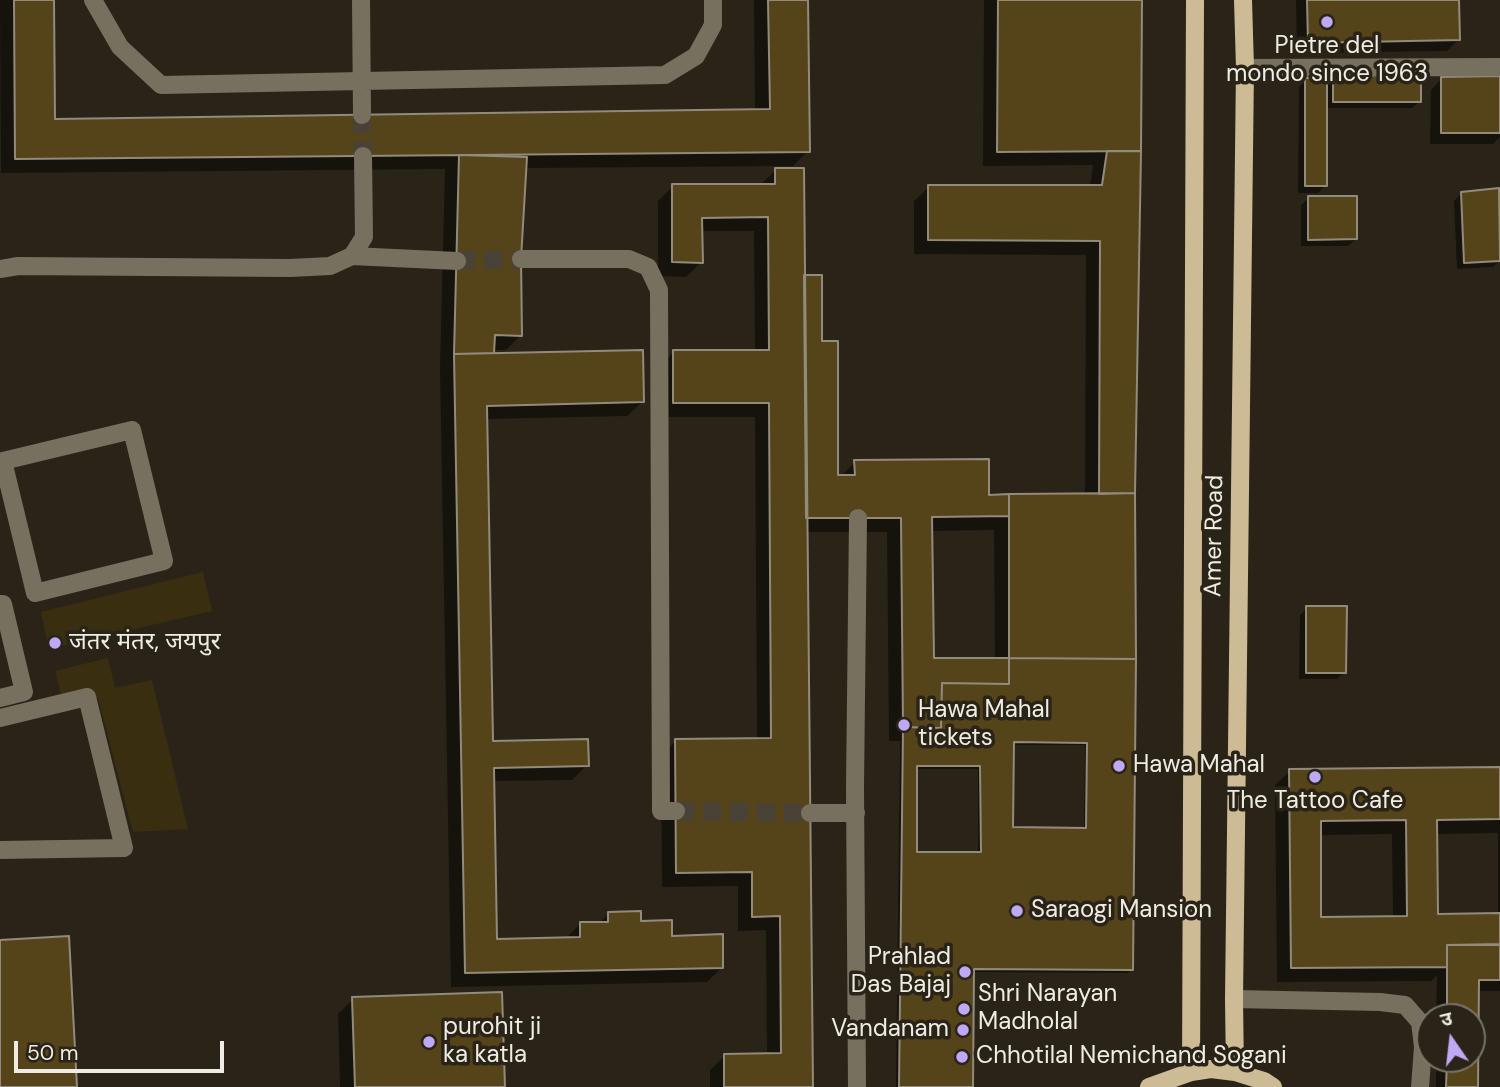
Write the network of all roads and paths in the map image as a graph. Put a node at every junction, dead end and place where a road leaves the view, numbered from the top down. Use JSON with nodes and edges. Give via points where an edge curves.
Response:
{"nodes":[{"id":1,"x":93,"y":0,"type":"edge"},
{"id":2,"x":361,"y":0,"type":"edge"},
{"id":3,"x":713,"y":0,"type":"edge"},
{"id":4,"x":1195,"y":0,"type":"edge"},
{"id":5,"x":1243,"y":0,"type":"edge"},
{"id":6,"x":1500,"y":67,"type":"edge"},
{"id":7,"x":1245,"y":68,"type":"junction"},
{"id":8,"x":361,"y":81,"type":"junction"},
{"id":9,"x":362,"y":115,"type":"tunnel mouth"},
{"id":10,"x":363,"y":156,"type":"tunnel mouth"},
{"id":11,"x":352,"y":256,"type":"junction"},
{"id":12,"x":521,"y":259,"type":"tunnel mouth"},
{"id":13,"x":457,"y":261,"type":"tunnel mouth"},
{"id":14,"x":0,"y":269,"type":"edge"},
{"id":15,"x":3,"y":461,"type":"joint"},
{"id":16,"x":858,"y":518,"type":"dead end"},
{"id":17,"x":0,"y":604,"type":"edge"},
{"id":18,"x":0,"y":698,"type":"edge"},
{"id":19,"x":0,"y":718,"type":"edge"},
{"id":20,"x":676,"y":811,"type":"dead end"},
{"id":21,"x":810,"y":813,"type":"tunnel mouth"},
{"id":22,"x":856,"y":813,"type":"junction"},
{"id":23,"x":0,"y":850,"type":"edge"},
{"id":24,"x":1234,"y":999,"type":"junction"},
{"id":25,"x":1191,"y":1072,"type":"junction"},
{"id":26,"x":1235,"y":1072,"type":"junction"},
{"id":27,"x":857,"y":1087,"type":"edge"},
{"id":28,"x":1149,"y":1087,"type":"edge"},
{"id":29,"x":1272,"y":1087,"type":"edge"},
{"id":30,"x":1420,"y":1087,"type":"edge"}],
"edges":[{"from":1,"to":8,"type":"street","via":[[120,47],[161,85]]},
{"from":2,"to":8,"type":"street"},
{"from":3,"to":8,"type":"street","via":[[713,25],[696,56],[666,75]]},
{"from":4,"to":25,"type":"main road","name":"Amer Road"},
{"from":5,"to":7,"type":"main road","name":"Amer Road"},
{"from":6,"to":7,"type":"street"},
{"from":7,"to":24,"type":"main road","name":"Amer Road"},
{"from":8,"to":9,"type":"street"},
{"from":10,"to":11,"type":"street","via":[[364,237]]},
{"from":11,"to":13,"type":"street"},
{"from":11,"to":14,"type":"street","via":[[330,266],[289,268]]},
{"from":12,"to":20,"type":"street","via":[[629,259],[648,267],[659,290],[661,811]]},
{"from":15,"to":15,"type":"street","via":[[132,430],[164,561],[35,593]]},
{"from":16,"to":22,"type":"street"},
{"from":17,"to":18,"type":"street","via":[[24,692]]},
{"from":19,"to":23,"type":"street","via":[[87,697],[124,848]]},
{"from":21,"to":22,"type":"street"},
{"from":22,"to":27,"type":"street"},
{"from":24,"to":26,"type":"main road","name":"Amer Road"},
{"from":24,"to":30,"type":"street","via":[[1405,1005],[1420,1022]]},
{"from":25,"to":26,"type":"main road"},
{"from":25,"to":28,"type":"main road"},
{"from":26,"to":29,"type":"main road"}]}
